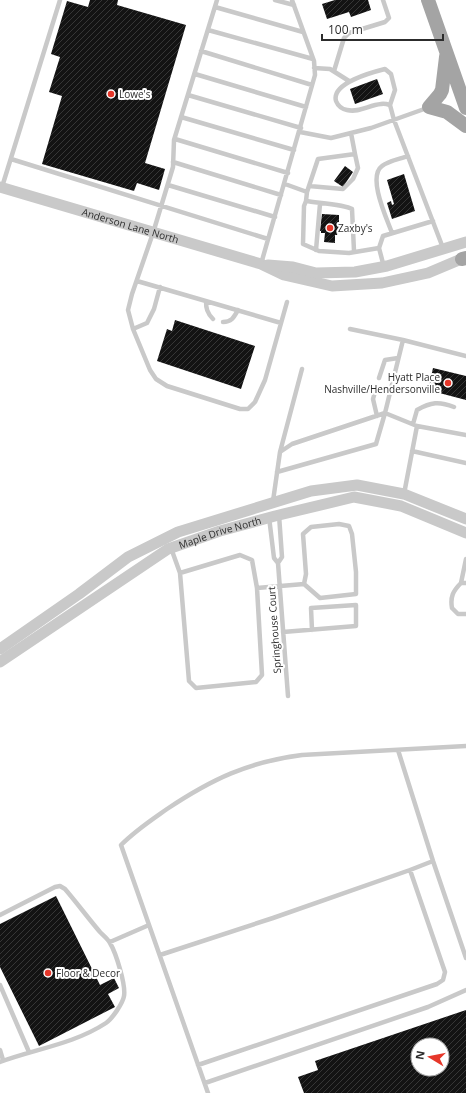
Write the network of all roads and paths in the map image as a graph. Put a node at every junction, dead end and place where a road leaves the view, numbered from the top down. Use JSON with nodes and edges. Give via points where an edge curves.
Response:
{"nodes":[{"id":1,"x":60,"y":0,"type":"edge"},
{"id":2,"x":217,"y":0,"type":"edge"},
{"id":3,"x":275,"y":0,"type":"edge"},
{"id":4,"x":383,"y":0,"type":"edge"},
{"id":5,"x":428,"y":0,"type":"edge"},
{"id":6,"x":293,"y":2,"type":"edge"},
{"id":7,"x":215,"y":7,"type":"junction"},
{"id":8,"x":208,"y":30,"type":"junction"},
{"id":9,"x":303,"y":32,"type":"junction"},
{"id":10,"x":201,"y":51,"type":"junction"},
{"id":11,"x":446,"y":52,"type":"junction"},
{"id":12,"x":313,"y":59,"type":"junction"},
{"id":13,"x":314,"y":68,"type":"junction"},
{"id":14,"x":334,"y":71,"type":"junction"},
{"id":15,"x":195,"y":74,"type":"junction"},
{"id":16,"x":350,"y":81,"type":"junction"},
{"id":17,"x":312,"y":85,"type":"junction"},
{"id":18,"x":463,"y":90,"type":"edge"},
{"id":19,"x":188,"y":95,"type":"junction"},
{"id":20,"x":390,"y":105,"type":"junction"},
{"id":21,"x":306,"y":107,"type":"junction"},
{"id":22,"x":429,"y":107,"type":"junction"},
{"id":23,"x":466,"y":108,"type":"edge"},
{"id":24,"x":181,"y":117,"type":"junction"},
{"id":25,"x":394,"y":120,"type":"junction"},
{"id":26,"x":466,"y":126,"type":"edge"},
{"id":27,"x":300,"y":130,"type":"junction"},
{"id":28,"x":351,"y":133,"type":"junction"},
{"id":29,"x":175,"y":139,"type":"junction"},
{"id":30,"x":294,"y":150,"type":"junction"},
{"id":31,"x":355,"y":154,"type":"junction"},
{"id":32,"x":408,"y":156,"type":"junction"},
{"id":33,"x":11,"y":159,"type":"junction"},
{"id":34,"x":173,"y":162,"type":"junction"},
{"id":35,"x":288,"y":173,"type":"junction"},
{"id":36,"x":284,"y":184,"type":"junction"},
{"id":37,"x":168,"y":185,"type":"junction"},
{"id":38,"x":1,"y":187,"type":"edge"},
{"id":39,"x":308,"y":189,"type":"junction"},
{"id":40,"x":281,"y":195,"type":"junction"},
{"id":41,"x":306,"y":201,"type":"junction"},
{"id":42,"x":320,"y":204,"type":"junction"},
{"id":43,"x":162,"y":206,"type":"junction"},
{"id":44,"x":275,"y":216,"type":"junction"},
{"id":45,"x":432,"y":221,"type":"junction"},
{"id":46,"x":153,"y":233,"type":"junction"},
{"id":47,"x":392,"y":233,"type":"junction"},
{"id":48,"x":268,"y":239,"type":"junction"},
{"id":49,"x":466,"y":242,"type":"edge"},
{"id":50,"x":380,"y":248,"type":"junction"},
{"id":51,"x":443,"y":248,"type":"junction"},
{"id":52,"x":316,"y":250,"type":"junction"},
{"id":53,"x":354,"y":251,"type":"junction"},
{"id":54,"x":465,"y":258,"type":"edge"},
{"id":55,"x":261,"y":264,"type":"junction"},
{"id":56,"x":384,"y":266,"type":"junction"},
{"id":57,"x":137,"y":281,"type":"junction"},
{"id":58,"x":160,"y":287,"type":"junction"},
{"id":59,"x":206,"y":300,"type":"junction"},
{"id":60,"x":287,"y":302,"type":"dead end"},
{"id":61,"x":238,"y":310,"type":"junction"},
{"id":62,"x":213,"y":318,"type":"dead end"},
{"id":63,"x":223,"y":322,"type":"dead end"},
{"id":64,"x":281,"y":323,"type":"junction"},
{"id":65,"x":133,"y":329,"type":"junction"},
{"id":66,"x":350,"y":329,"type":"dead end"},
{"id":67,"x":403,"y":340,"type":"junction"},
{"id":68,"x":466,"y":356,"type":"edge"},
{"id":69,"x":398,"y":358,"type":"junction"},
{"id":70,"x":302,"y":369,"type":"dead end"},
{"id":71,"x":379,"y":378,"type":"dead end"},
{"id":72,"x":375,"y":392,"type":"dead end"},
{"id":73,"x":454,"y":407,"type":"dead end"},
{"id":74,"x":385,"y":413,"type":"junction"},
{"id":75,"x":377,"y":416,"type":"junction"},
{"id":76,"x":415,"y":425,"type":"junction"},
{"id":77,"x":466,"y":435,"type":"edge"},
{"id":78,"x":412,"y":451,"type":"junction"},
{"id":79,"x":280,"y":452,"type":"junction"},
{"id":80,"x":466,"y":462,"type":"edge"},
{"id":81,"x":278,"y":472,"type":"junction"},
{"id":82,"x":404,"y":494,"type":"junction"},
{"id":83,"x":273,"y":503,"type":"junction"},
{"id":84,"x":401,"y":506,"type":"junction"},
{"id":85,"x":274,"y":516,"type":"junction"},
{"id":86,"x":466,"y":519,"type":"edge"},
{"id":87,"x":466,"y":533,"type":"edge"},
{"id":88,"x":164,"y":538,"type":"junction"},
{"id":89,"x":170,"y":549,"type":"junction"},
{"id":90,"x":466,"y":559,"type":"edge"},
{"id":91,"x":278,"y":563,"type":"junction"},
{"id":92,"x":180,"y":573,"type":"junction"},
{"id":93,"x":463,"y":583,"type":"edge"},
{"id":94,"x":304,"y":584,"type":"junction"},
{"id":95,"x":280,"y":586,"type":"junction"},
{"id":96,"x":257,"y":588,"type":"junction"},
{"id":97,"x":79,"y":594,"type":"junction"},
{"id":98,"x":86,"y":604,"type":"junction"},
{"id":99,"x":466,"y":614,"type":"edge"},
{"id":100,"x":312,"y":630,"type":"junction"},
{"id":101,"x":283,"y":632,"type":"junction"},
{"id":102,"x":0,"y":649,"type":"edge"},
{"id":103,"x":0,"y":662,"type":"edge"},
{"id":104,"x":288,"y":696,"type":"dead end"},
{"id":105,"x":466,"y":746,"type":"edge"},
{"id":106,"x":398,"y":750,"type":"junction"},
{"id":107,"x":433,"y":860,"type":"junction"},
{"id":108,"x":410,"y":870,"type":"junction"},
{"id":109,"x":0,"y":915,"type":"edge"},
{"id":110,"x":149,"y":925,"type":"junction"},
{"id":111,"x":110,"y":942,"type":"junction"},
{"id":112,"x":160,"y":955,"type":"junction"},
{"id":113,"x":466,"y":958,"type":"edge"},
{"id":114,"x":0,"y":985,"type":"edge"},
{"id":115,"x":466,"y":990,"type":"edge"},
{"id":116,"x":0,"y":1050,"type":"edge"},
{"id":117,"x":29,"y":1052,"type":"junction"},
{"id":118,"x":2,"y":1061,"type":"edge"},
{"id":119,"x":198,"y":1065,"type":"junction"},
{"id":120,"x":204,"y":1083,"type":"junction"},
{"id":121,"x":208,"y":1093,"type":"edge"}],
"edges":[{"from":1,"to":33,"type":"lane"},
{"from":2,"to":7,"type":"lane"},
{"from":3,"to":6,"type":"lane"},
{"from":4,"to":14,"type":"lane","via":[[389,18],[385,22],[349,33],[344,38]]},
{"from":5,"to":11,"type":"main road"},
{"from":6,"to":9,"type":"lane"},
{"from":7,"to":8,"type":"lane"},
{"from":7,"to":9,"type":"lane"},
{"from":8,"to":10,"type":"lane"},
{"from":8,"to":12,"type":"lane"},
{"from":9,"to":12,"type":"lane"},
{"from":10,"to":15,"type":"lane"},
{"from":10,"to":17,"type":"lane"},
{"from":11,"to":18,"type":"main road"},
{"from":11,"to":22,"type":"main road","via":[[442,90]]},
{"from":12,"to":13,"type":"lane"},
{"from":13,"to":14,"type":"lane"},
{"from":13,"to":17,"type":"lane"},
{"from":14,"to":16,"type":"lane"},
{"from":15,"to":19,"type":"lane"},
{"from":15,"to":21,"type":"lane"},
{"from":16,"to":20,"type":"lane","via":[[385,69],[390,74],[395,90]]},
{"from":16,"to":20,"type":"lane","via":[[337,94],[336,98],[342,109],[360,110],[381,103]]},
{"from":17,"to":21,"type":"lane"},
{"from":18,"to":23,"type":"main road"},
{"from":19,"to":24,"type":"lane"},
{"from":19,"to":27,"type":"lane"},
{"from":20,"to":25,"type":"lane"},
{"from":21,"to":27,"type":"lane"},
{"from":22,"to":25,"type":"lane"},
{"from":22,"to":26,"type":"main road","via":[[447,112]]},
{"from":24,"to":29,"type":"lane"},
{"from":24,"to":30,"type":"lane"},
{"from":25,"to":28,"type":"lane"},
{"from":25,"to":32,"type":"lane"},
{"from":27,"to":28,"type":"lane","via":[[331,138]]},
{"from":27,"to":30,"type":"lane"},
{"from":28,"to":31,"type":"lane"},
{"from":29,"to":34,"type":"lane"},
{"from":29,"to":35,"type":"lane"},
{"from":30,"to":35,"type":"lane"},
{"from":31,"to":39,"type":"lane","via":[[318,159]]},
{"from":31,"to":39,"type":"lane","via":[[358,168],[353,179],[343,189]]},
{"from":32,"to":45,"type":"lane"},
{"from":32,"to":47,"type":"lane","via":[[382,165],[376,177],[377,189]]},
{"from":33,"to":38,"type":"lane"},
{"from":33,"to":43,"type":"lane"},
{"from":34,"to":37,"type":"lane"},
{"from":34,"to":40,"type":"lane"},
{"from":35,"to":36,"type":"lane"},
{"from":36,"to":39,"type":"lane"},
{"from":36,"to":40,"type":"lane"},
{"from":37,"to":43,"type":"lane"},
{"from":37,"to":44,"type":"lane"},
{"from":38,"to":46,"type":"street","name":"Anderson Lane North"},
{"from":39,"to":41,"type":"lane"},
{"from":40,"to":44,"type":"lane"},
{"from":41,"to":42,"type":"lane"},
{"from":41,"to":52,"type":"lane","via":[[303,244]]},
{"from":42,"to":52,"type":"lane"},
{"from":42,"to":53,"type":"lane","via":[[344,205],[352,209]]},
{"from":43,"to":46,"type":"lane"},
{"from":43,"to":48,"type":"lane"},
{"from":44,"to":48,"type":"lane"},
{"from":45,"to":47,"type":"lane"},
{"from":45,"to":51,"type":"lane"},
{"from":46,"to":55,"type":"street","name":"Anderson Lane North"},
{"from":46,"to":57,"type":"lane"},
{"from":47,"to":50,"type":"lane","via":[[383,236]]},
{"from":48,"to":55,"type":"lane"},
{"from":49,"to":51,"type":"street","name":"Anderson Lane North"},
{"from":50,"to":53,"type":"lane"},
{"from":50,"to":56,"type":"lane"},
{"from":51,"to":56,"type":"street","name":"Anderson Lane North"},
{"from":52,"to":53,"type":"lane","via":[[349,253]]},
{"from":54,"to":55,"type":"street","name":"Anderson Lane North","via":[[428,273],[382,283],[332,286],[284,275]]},
{"from":55,"to":56,"type":"street","name":"Anderson Lane North","via":[[293,267],[316,273],[355,272]]},
{"from":57,"to":58,"type":"lane"},
{"from":57,"to":65,"type":"lane","via":[[128,310]]},
{"from":58,"to":59,"type":"lane"},
{"from":58,"to":65,"type":"lane","via":[[148,323]]},
{"from":59,"to":61,"type":"lane"},
{"from":59,"to":62,"type":"lane","via":[[206,310]]},
{"from":60,"to":64,"type":"lane"},
{"from":61,"to":63,"type":"lane","via":[[228,322]]},
{"from":61,"to":64,"type":"lane"},
{"from":64,"to":65,"type":"lane","via":[[265,380],[255,402],[248,409],[240,409],[167,386],[156,379]]},
{"from":66,"to":67,"type":"lane"},
{"from":67,"to":68,"type":"lane"},
{"from":67,"to":69,"type":"lane"},
{"from":69,"to":71,"type":"lane","via":[[385,360]]},
{"from":69,"to":74,"type":"lane"},
{"from":70,"to":79,"type":"lane"},
{"from":72,"to":75,"type":"lane","via":[[373,399]]},
{"from":73,"to":76,"type":"lane","via":[[446,404],[428,404],[417,410]]},
{"from":74,"to":75,"type":"lane"},
{"from":74,"to":76,"type":"lane"},
{"from":74,"to":81,"type":"lane","via":[[376,444]]},
{"from":75,"to":79,"type":"lane","via":[[292,444]]},
{"from":76,"to":77,"type":"lane"},
{"from":76,"to":78,"type":"lane"},
{"from":78,"to":80,"type":"lane"},
{"from":78,"to":82,"type":"lane"},
{"from":79,"to":81,"type":"lane"},
{"from":81,"to":83,"type":"lane"},
{"from":82,"to":83,"type":"street","name":"Maple Drive North","via":[[357,485],[312,491]]},
{"from":82,"to":84,"type":"street"},
{"from":82,"to":86,"type":"street","name":"Maple Drive North"},
{"from":83,"to":85,"type":"street"},
{"from":83,"to":88,"type":"street","name":"Maple Drive North"},
{"from":84,"to":85,"type":"street","name":"Maple Drive North","via":[[354,497]]},
{"from":84,"to":87,"type":"street","name":"Maple Drive North"},
{"from":85,"to":89,"type":"street","name":"Maple Drive North","via":[[220,531]]},
{"from":85,"to":91,"type":"lane","via":[[274,558]]},
{"from":85,"to":91,"type":"lane","via":[[282,557]]},
{"from":88,"to":89,"type":"street"},
{"from":88,"to":97,"type":"street","name":"Maple Drive North","via":[[128,557]]},
{"from":89,"to":92,"type":"lane"},
{"from":89,"to":98,"type":"street","name":"Maple Drive North"},
{"from":90,"to":93,"type":"lane"},
{"from":91,"to":95,"type":"lane","name":"Springhouse Court"},
{"from":92,"to":96,"type":"lane","via":[[240,555],[252,560]]},
{"from":92,"to":96,"type":"lane","via":[[189,681],[196,688],[256,682],[262,675]]},
{"from":93,"to":99,"type":"lane","via":[[453,591],[450,601],[458,614]]},
{"from":94,"to":94,"type":"lane","via":[[320,598],[356,594],[356,572],[349,526],[339,524],[311,527],[303,534],[306,574]]},
{"from":94,"to":95,"type":"lane"},
{"from":95,"to":96,"type":"lane"},
{"from":95,"to":101,"type":"lane","name":"Springhouse Court"},
{"from":97,"to":98,"type":"street"},
{"from":97,"to":102,"type":"street","name":"Maple Drive North"},
{"from":98,"to":103,"type":"street","name":"Maple Drive North"},
{"from":100,"to":100,"type":"lane","via":[[356,626],[356,605],[311,608]]},
{"from":100,"to":101,"type":"lane"},
{"from":101,"to":104,"type":"lane","name":"Springhouse Court"},
{"from":105,"to":106,"type":"lane"},
{"from":106,"to":107,"type":"lane"},
{"from":106,"to":110,"type":"lane","via":[[302,755],[253,765],[226,774],[195,790],[136,830],[121,845]]},
{"from":107,"to":108,"type":"lane"},
{"from":107,"to":113,"type":"lane"},
{"from":108,"to":112,"type":"lane"},
{"from":108,"to":119,"type":"lane","via":[[445,972],[443,980]]},
{"from":109,"to":111,"type":"lane","via":[[60,886]]},
{"from":110,"to":111,"type":"lane"},
{"from":110,"to":112,"type":"lane"},
{"from":111,"to":117,"type":"lane","via":[[123,978],[124,995],[118,1009],[107,1023],[51,1047]]},
{"from":112,"to":119,"type":"lane"},
{"from":114,"to":117,"type":"lane"},
{"from":115,"to":120,"type":"lane","via":[[428,1008]]},
{"from":116,"to":118,"type":"lane"},
{"from":117,"to":118,"type":"lane"},
{"from":119,"to":120,"type":"lane"},
{"from":120,"to":121,"type":"lane"}]}
